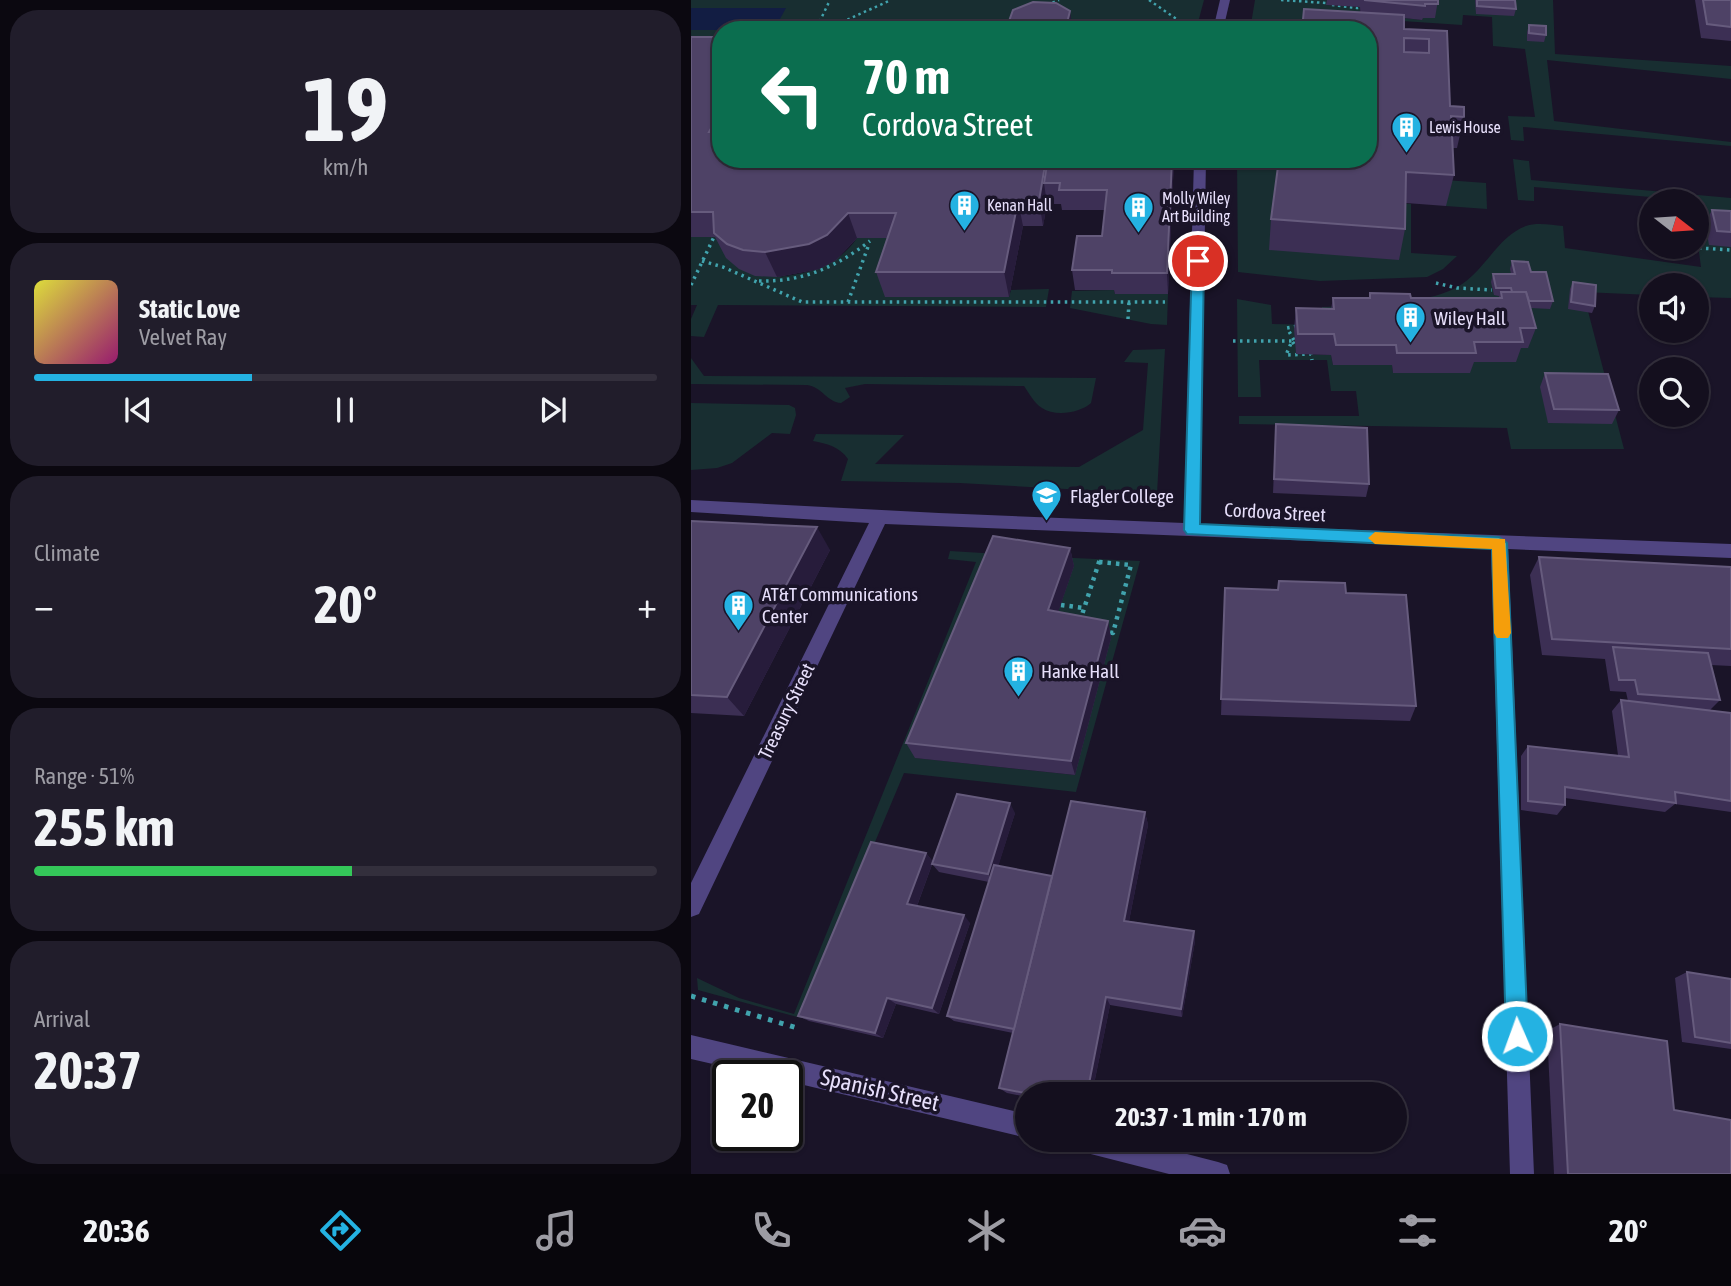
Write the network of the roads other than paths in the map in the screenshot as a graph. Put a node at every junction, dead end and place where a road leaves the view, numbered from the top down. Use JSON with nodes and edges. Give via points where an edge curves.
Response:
{"nodes":[{"id":1,"x":1225,"y":0,"type":"edge"},
{"id":2,"x":1220,"y":21,"type":"edge"},
{"id":3,"x":1200,"y":168,"type":"edge"},
{"id":4,"x":691,"y":506,"type":"edge"},
{"id":5,"x":880,"y":517,"type":"junction"},
{"id":6,"x":1192,"y":530,"type":"junction"},
{"id":7,"x":1499,"y":543,"type":"junction"},
{"id":8,"x":1731,"y":551,"type":"edge"},
{"id":9,"x":691,"y":906,"type":"edge"},
{"id":10,"x":691,"y":1046,"type":"edge"},
{"id":11,"x":1015,"y":1123,"type":"edge"},
{"id":12,"x":1131,"y":1152,"type":"edge"},
{"id":13,"x":1218,"y":1174,"type":"edge"},
{"id":14,"x":1522,"y":1174,"type":"edge"}],
"edges":[{"from":1,"to":2,"type":"street"},
{"from":3,"to":6,"type":"street"},
{"from":4,"to":5,"type":"street","name":"Cordova Street"},
{"from":5,"to":6,"type":"street","name":"Cordova Street"},
{"from":5,"to":9,"type":"street","name":"Treasury Street"},
{"from":6,"to":7,"type":"street","name":"Cordova Street"},
{"from":7,"to":8,"type":"street","name":"Cordova Street"},
{"from":7,"to":14,"type":"street"},
{"from":10,"to":11,"type":"street","name":"Spanish Street"},
{"from":12,"to":13,"type":"street"}]}
